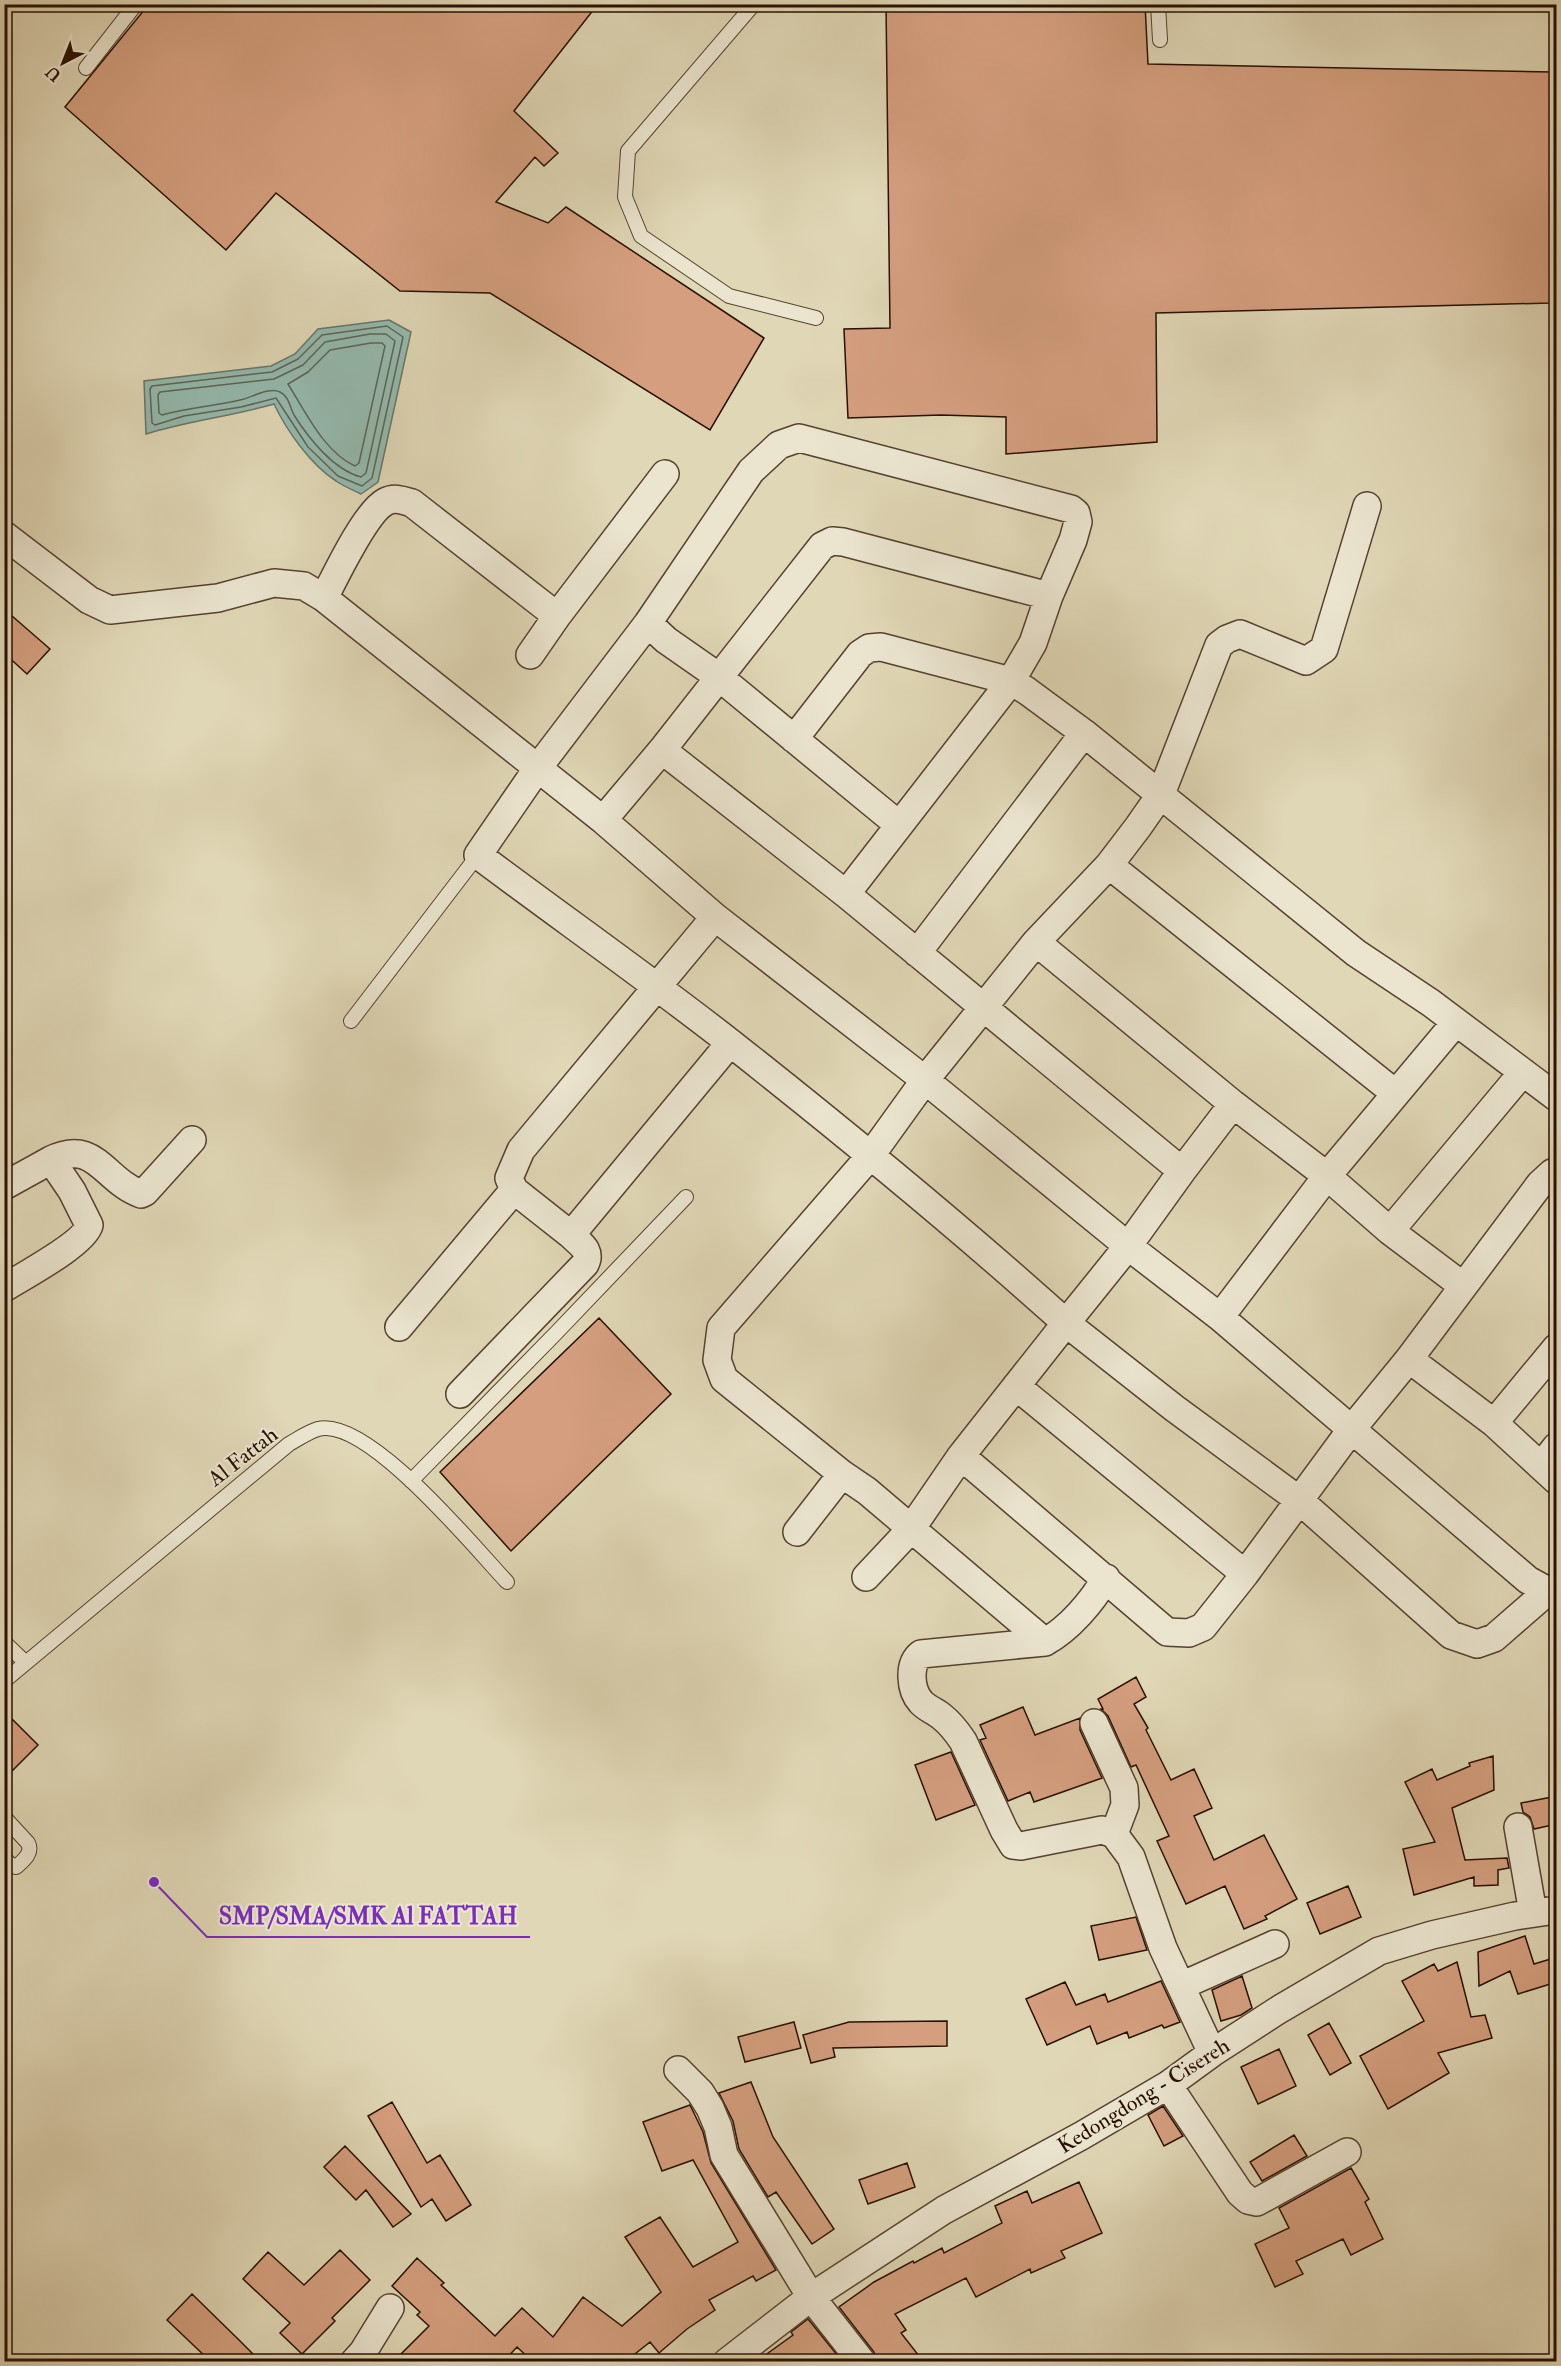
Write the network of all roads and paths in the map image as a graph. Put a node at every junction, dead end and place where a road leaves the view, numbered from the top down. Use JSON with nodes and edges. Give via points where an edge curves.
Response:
{"nodes":[{"id":1,"x":136,"y":4,"type":"edge"},
{"id":2,"x":754,"y":4,"type":"edge"},
{"id":3,"x":1158,"y":4,"type":"edge"},
{"id":4,"x":1160,"y":40,"type":"dead end"},
{"id":5,"x":86,"y":68,"type":"dead end"},
{"id":6,"x":816,"y":318,"type":"dead end"},
{"id":7,"x":664,"y":474,"type":"dead end"},
{"id":8,"x":1367,"y":506,"type":"dead end"},
{"id":9,"x":4,"y":535,"type":"edge"},
{"id":10,"x":1049,"y":596,"type":"junction"},
{"id":11,"x":324,"y":598,"type":"junction"},
{"id":12,"x":557,"y":615,"type":"junction"},
{"id":13,"x":648,"y":623,"type":"junction"},
{"id":14,"x":530,"y":655,"type":"dead end"},
{"id":15,"x":719,"y":677,"type":"junction"},
{"id":16,"x":1011,"y":681,"type":"junction"},
{"id":17,"x":1084,"y":733,"type":"junction"},
{"id":18,"x":794,"y":739,"type":"junction"},
{"id":19,"x":662,"y":750,"type":"junction"},
{"id":20,"x":537,"y":769,"type":"junction"},
{"id":21,"x":1161,"y":794,"type":"junction"},
{"id":22,"x":603,"y":820,"type":"junction"},
{"id":23,"x":899,"y":825,"type":"junction"},
{"id":24,"x":478,"y":855,"type":"junction"},
{"id":25,"x":1109,"y":865,"type":"junction"},
{"id":26,"x":846,"y":894,"type":"junction"},
{"id":27,"x":716,"y":917,"type":"junction"},
{"id":28,"x":1036,"y":942,"type":"junction"},
{"id":29,"x":917,"y":953,"type":"junction"},
{"id":30,"x":655,"y":987,"type":"junction"},
{"id":31,"x":983,"y":1008,"type":"junction"},
{"id":32,"x":351,"y":1021,"type":"dead end"},
{"id":33,"x":1456,"y":1022,"type":"junction"},
{"id":34,"x":730,"y":1043,"type":"junction"},
{"id":35,"x":1523,"y":1072,"type":"junction"},
{"id":36,"x":926,"y":1080,"type":"junction"},
{"id":37,"x":1395,"y":1093,"type":"junction"},
{"id":38,"x":1557,"y":1097,"type":"edge"},
{"id":39,"x":1233,"y":1104,"type":"junction"},
{"id":40,"x":192,"y":1140,"type":"dead end"},
{"id":41,"x":871,"y":1155,"type":"junction"},
{"id":42,"x":51,"y":1160,"type":"junction"},
{"id":43,"x":1182,"y":1171,"type":"junction"},
{"id":44,"x":1555,"y":1172,"type":"edge"},
{"id":45,"x":1328,"y":1176,"type":"junction"},
{"id":46,"x":4,"y":1186,"type":"edge"},
{"id":47,"x":514,"y":1190,"type":"junction"},
{"id":48,"x":686,"y":1197,"type":"dead end"},
{"id":49,"x":1390,"y":1231,"type":"junction"},
{"id":50,"x":571,"y":1235,"type":"junction"},
{"id":51,"x":1128,"y":1246,"type":"junction"},
{"id":52,"x":1463,"y":1286,"type":"junction"},
{"id":53,"x":4,"y":1288,"type":"edge"},
{"id":54,"x":1220,"y":1317,"type":"junction"},
{"id":55,"x":1066,"y":1323,"type":"junction"},
{"id":56,"x":399,"y":1327,"type":"dead end"},
{"id":57,"x":1557,"y":1348,"type":"edge"},
{"id":58,"x":1408,"y":1359,"type":"junction"},
{"id":59,"x":1016,"y":1386,"type":"junction"},
{"id":60,"x":460,"y":1394,"type":"dead end"},
{"id":61,"x":1494,"y":1423,"type":"junction"},
{"id":62,"x":1351,"y":1430,"type":"junction"},
{"id":63,"x":961,"y":1456,"type":"junction"},
{"id":64,"x":1551,"y":1464,"type":"edge"},
{"id":65,"x":842,"y":1474,"type":"junction"},
{"id":66,"x":411,"y":1481,"type":"junction"},
{"id":67,"x":1299,"y":1500,"type":"junction"},
{"id":68,"x":910,"y":1529,"type":"junction"},
{"id":69,"x":797,"y":1532,"type":"dead end"},
{"id":70,"x":1245,"y":1574,"type":"junction"},
{"id":71,"x":866,"y":1577,"type":"dead end"},
{"id":72,"x":1106,"y":1578,"type":"junction"},
{"id":73,"x":507,"y":1582,"type":"dead end"},
{"id":74,"x":1552,"y":1589,"type":"edge"},
{"id":75,"x":4,"y":1642,"type":"edge"},
{"id":76,"x":1045,"y":1642,"type":"junction"},
{"id":77,"x":26,"y":1663,"type":"junction"},
{"id":78,"x":4,"y":1681,"type":"edge"},
{"id":79,"x":1094,"y":1723,"type":"dead end"},
{"id":80,"x":4,"y":1817,"type":"edge"},
{"id":81,"x":1518,"y":1827,"type":"dead end"},
{"id":82,"x":1114,"y":1834,"type":"junction"},
{"id":83,"x":4,"y":1858,"type":"edge"},
{"id":84,"x":1545,"y":1912,"type":"edge"},
{"id":85,"x":1275,"y":1944,"type":"dead end"},
{"id":86,"x":1181,"y":1986,"type":"junction"},
{"id":87,"x":1212,"y":2053,"type":"junction"},
{"id":88,"x":678,"y":2070,"type":"dead end"},
{"id":89,"x":1168,"y":2085,"type":"junction"},
{"id":90,"x":1347,"y":2152,"type":"dead end"},
{"id":91,"x":811,"y":2297,"type":"junction"},
{"id":92,"x":390,"y":2308,"type":"dead end"},
{"id":93,"x":354,"y":2361,"type":"edge"},
{"id":94,"x":727,"y":2361,"type":"edge"},
{"id":95,"x":862,"y":2361,"type":"edge"}],
"edges":[{"from":1,"to":5,"type":"lane"},
{"from":2,"to":6,"type":"lane","via":[[628,151],[625,197],[641,236],[729,296]]},
{"from":3,"to":4,"type":"lane"},
{"from":7,"to":12,"type":"street"},
{"from":8,"to":21,"type":"street","via":[[1324,649],[1306,661],[1240,634],[1219,645]]},
{"from":9,"to":11,"type":"street","via":[[82,595],[110,610],[218,598],[274,583],[304,586]]},
{"from":10,"to":13,"type":"street","via":[[1078,522],[1071,509],[800,438],[780,445],[751,471]]},
{"from":10,"to":15,"type":"street","via":[[832,541],[806,564]]},
{"from":10,"to":16,"type":"street","via":[[1033,643]]},
{"from":11,"to":12,"type":"street","via":[[374,512],[384,502],[398,499],[412,503]]},
{"from":11,"to":20,"type":"street"},
{"from":12,"to":14,"type":"street"},
{"from":13,"to":15,"type":"street"},
{"from":13,"to":20,"type":"street"},
{"from":15,"to":18,"type":"street"},
{"from":15,"to":19,"type":"street"},
{"from":16,"to":17,"type":"street"},
{"from":16,"to":18,"type":"street","via":[[881,647],[869,648],[860,654]]},
{"from":16,"to":23,"type":"street"},
{"from":17,"to":21,"type":"street"},
{"from":17,"to":29,"type":"street"},
{"from":18,"to":23,"type":"street"},
{"from":19,"to":22,"type":"street"},
{"from":19,"to":26,"type":"street"},
{"from":20,"to":22,"type":"street"},
{"from":20,"to":24,"type":"street"},
{"from":21,"to":25,"type":"street"},
{"from":21,"to":33,"type":"street","via":[[1356,953]]},
{"from":22,"to":27,"type":"street"},
{"from":23,"to":26,"type":"street"},
{"from":24,"to":30,"type":"street"},
{"from":24,"to":32,"type":"lane"},
{"from":25,"to":28,"type":"street"},
{"from":25,"to":37,"type":"street"},
{"from":26,"to":29,"type":"street"},
{"from":27,"to":30,"type":"street"},
{"from":27,"to":36,"type":"street"},
{"from":28,"to":31,"type":"street"},
{"from":28,"to":39,"type":"street"},
{"from":29,"to":31,"type":"street"},
{"from":30,"to":34,"type":"street"},
{"from":30,"to":47,"type":"street","via":[[520,1150],[508,1178]]},
{"from":31,"to":36,"type":"street"},
{"from":31,"to":43,"type":"street"},
{"from":33,"to":35,"type":"street"},
{"from":33,"to":37,"type":"street"},
{"from":34,"to":41,"type":"street"},
{"from":34,"to":50,"type":"street"},
{"from":35,"to":38,"type":"street"},
{"from":35,"to":49,"type":"street"},
{"from":36,"to":41,"type":"street"},
{"from":36,"to":51,"type":"street"},
{"from":37,"to":45,"type":"street"},
{"from":39,"to":43,"type":"street"},
{"from":39,"to":45,"type":"street"},
{"from":40,"to":42,"type":"street","via":[[141,1194],[129,1190],[87,1155],[76,1152]]},
{"from":41,"to":55,"type":"street"},
{"from":41,"to":65,"type":"street","via":[[721,1328],[717,1359],[724,1380]]},
{"from":42,"to":46,"type":"street"},
{"from":42,"to":53,"type":"street","via":[[88,1221],[88,1229],[63,1252]]},
{"from":43,"to":51,"type":"street"},
{"from":44,"to":52,"type":"street","via":[[1540,1184]]},
{"from":45,"to":49,"type":"street"},
{"from":45,"to":54,"type":"street"},
{"from":47,"to":50,"type":"street"},
{"from":47,"to":56,"type":"street"},
{"from":48,"to":66,"type":"lane"},
{"from":49,"to":52,"type":"street"},
{"from":50,"to":60,"type":"street","via":[[586,1249],[588,1260]]},
{"from":51,"to":54,"type":"street"},
{"from":51,"to":55,"type":"street"},
{"from":52,"to":58,"type":"street"},
{"from":54,"to":62,"type":"street"},
{"from":55,"to":59,"type":"street"},
{"from":55,"to":67,"type":"street"},
{"from":57,"to":61,"type":"street"},
{"from":58,"to":61,"type":"street"},
{"from":58,"to":62,"type":"street"},
{"from":59,"to":63,"type":"street"},
{"from":59,"to":70,"type":"street"},
{"from":61,"to":64,"type":"street"},
{"from":62,"to":67,"type":"street"},
{"from":62,"to":74,"type":"street","via":[[1528,1580]]},
{"from":63,"to":68,"type":"street"},
{"from":63,"to":72,"type":"street"},
{"from":65,"to":68,"type":"street"},
{"from":65,"to":69,"type":"street"},
{"from":66,"to":73,"type":"lane","name":"Al Fattah"},
{"from":66,"to":77,"type":"lane","name":"Al Fattah","via":[[381,1453],[346,1432],[319,1429],[289,1444]]},
{"from":67,"to":70,"type":"street"},
{"from":67,"to":74,"type":"street","via":[[1451,1635],[1466,1641],[1477,1644],[1494,1638]]},
{"from":68,"to":71,"type":"street"},
{"from":68,"to":76,"type":"street"},
{"from":70,"to":72,"type":"street","via":[[1203,1627],[1189,1633],[1167,1632]]},
{"from":72,"to":76,"type":"street","via":[[1096,1595],[1056,1636]]},
{"from":75,"to":77,"type":"lane"},
{"from":76,"to":82,"type":"street","via":[[921,1654],[912,1668],[916,1693],[921,1703],[955,1728],[1013,1845],[1102,1830]]},
{"from":77,"to":78,"type":"lane","name":"Al Fattah"},
{"from":79,"to":82,"type":"street","via":[[1124,1788],[1125,1805]]},
{"from":80,"to":83,"type":"lane","via":[[30,1848],[16,1867]]},
{"from":81,"to":84,"type":"street"},
{"from":82,"to":86,"type":"street","via":[[1131,1857],[1163,1948]]},
{"from":84,"to":87,"type":"street","name":"Kedongdong - Cisereh","via":[[1432,1935],[1379,1951]]},
{"from":85,"to":86,"type":"street"},
{"from":86,"to":87,"type":"street"},
{"from":87,"to":89,"type":"street","name":"Kedongdong - Cisereh"},
{"from":88,"to":91,"type":"street","via":[[710,2108],[724,2155]]},
{"from":89,"to":90,"type":"street","via":[[1248,2200],[1257,2202]]},
{"from":89,"to":91,"type":"street","name":"Kedongdong - Cisereh","via":[[944,2210]]},
{"from":91,"to":94,"type":"street","name":"Kedongdong - Cisereh"},
{"from":91,"to":95,"type":"street"},
{"from":92,"to":93,"type":"street"}]}
